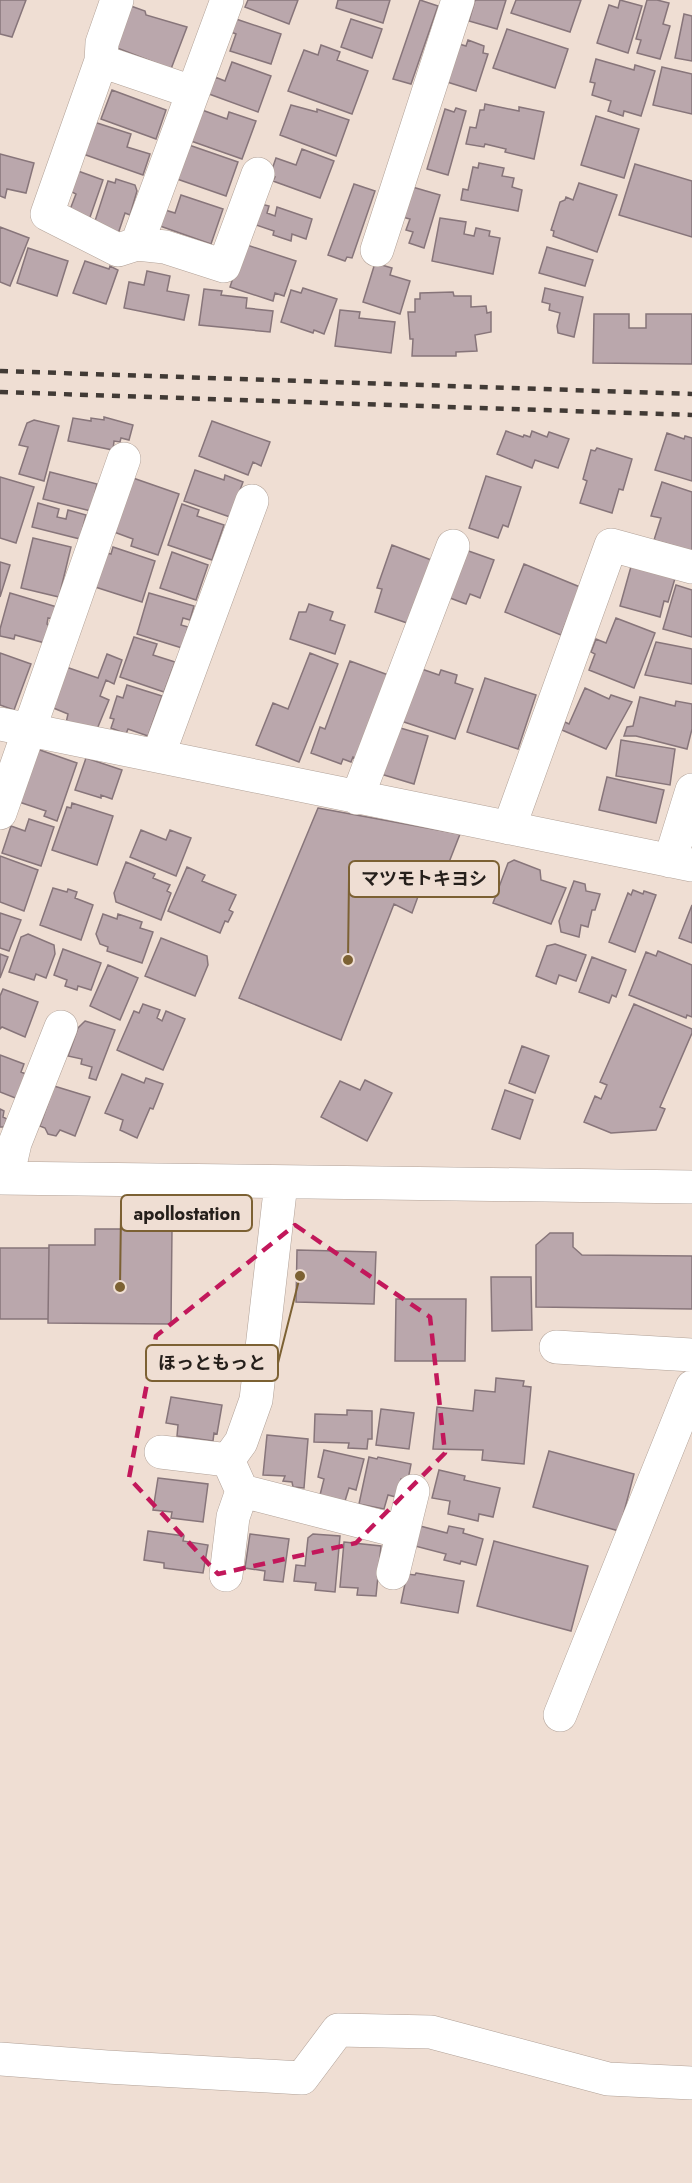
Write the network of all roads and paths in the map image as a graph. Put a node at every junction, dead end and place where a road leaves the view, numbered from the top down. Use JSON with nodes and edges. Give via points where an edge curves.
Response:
{"nodes":[{"id":1,"x":117,"y":0,"type":"edge"},
{"id":2,"x":227,"y":0,"type":"edge"},
{"id":3,"x":458,"y":0,"type":"edge"},
{"id":4,"x":101,"y":61,"type":"junction"},
{"id":5,"x":192,"y":92,"type":"junction"},
{"id":6,"x":258,"y":174,"type":"dead end"},
{"id":7,"x":136,"y":244,"type":"junction"},
{"id":8,"x":377,"y":250,"type":"dead end"},
{"id":9,"x":124,"y":459,"type":"dead end"},
{"id":10,"x":252,"y":501,"type":"dead end"},
{"id":11,"x":453,"y":546,"type":"dead end"},
{"id":12,"x":692,"y":567,"type":"edge"},
{"id":13,"x":15,"y":727,"type":"edge"},
{"id":14,"x":158,"y":756,"type":"junction"},
{"id":15,"x":692,"y":790,"type":"edge"},
{"id":16,"x":357,"y":798,"type":"junction"},
{"id":17,"x":0,"y":813,"type":"edge"},
{"id":18,"x":509,"y":828,"type":"junction"},
{"id":19,"x":681,"y":863,"type":"edge"},
{"id":20,"x":61,"y":1027,"type":"dead end"},
{"id":21,"x":3,"y":1178,"type":"edge"},
{"id":22,"x":281,"y":1183,"type":"junction"},
{"id":23,"x":692,"y":1187,"type":"edge"},
{"id":24,"x":556,"y":1347,"type":"dead end"},
{"id":25,"x":692,"y":1355,"type":"edge"},
{"id":26,"x":692,"y":1387,"type":"edge"},
{"id":27,"x":161,"y":1452,"type":"dead end"},
{"id":28,"x":228,"y":1460,"type":"junction"},
{"id":29,"x":242,"y":1491,"type":"junction"},
{"id":30,"x":413,"y":1491,"type":"dead end"},
{"id":31,"x":402,"y":1532,"type":"junction"},
{"id":32,"x":393,"y":1573,"type":"dead end"},
{"id":33,"x":226,"y":1575,"type":"dead end"},
{"id":34,"x":560,"y":1715,"type":"dead end"},
{"id":35,"x":0,"y":2059,"type":"edge"},
{"id":36,"x":692,"y":2083,"type":"edge"}],
"edges":[{"from":1,"to":4,"type":"street","via":[[102,42]]},
{"from":2,"to":5,"type":"street"},
{"from":3,"to":8,"type":"street"},
{"from":4,"to":5,"type":"street"},
{"from":4,"to":7,"type":"street","via":[[47,214],[118,250]]},
{"from":5,"to":7,"type":"street"},
{"from":6,"to":7,"type":"street","via":[[224,266],[165,247]]},
{"from":9,"to":13,"type":"street"},
{"from":10,"to":14,"type":"street"},
{"from":11,"to":16,"type":"street"},
{"from":12,"to":18,"type":"street","via":[[611,545]]},
{"from":13,"to":14,"type":"street"},
{"from":13,"to":17,"type":"street"},
{"from":14,"to":16,"type":"street"},
{"from":15,"to":19,"type":"street"},
{"from":16,"to":18,"type":"street"},
{"from":18,"to":19,"type":"street"},
{"from":20,"to":21,"type":"street"},
{"from":21,"to":22,"type":"street"},
{"from":22,"to":23,"type":"street"},
{"from":22,"to":28,"type":"street","via":[[256,1400],[241,1442]]},
{"from":24,"to":25,"type":"street"},
{"from":26,"to":34,"type":"street"},
{"from":27,"to":28,"type":"street"},
{"from":28,"to":29,"type":"street"},
{"from":29,"to":31,"type":"street"},
{"from":29,"to":33,"type":"street","via":[[233,1517]]},
{"from":30,"to":31,"type":"street"},
{"from":31,"to":32,"type":"street"},
{"from":35,"to":36,"type":"street","via":[[302,2078],[338,2030],[431,2032],[608,2079]]}]}
